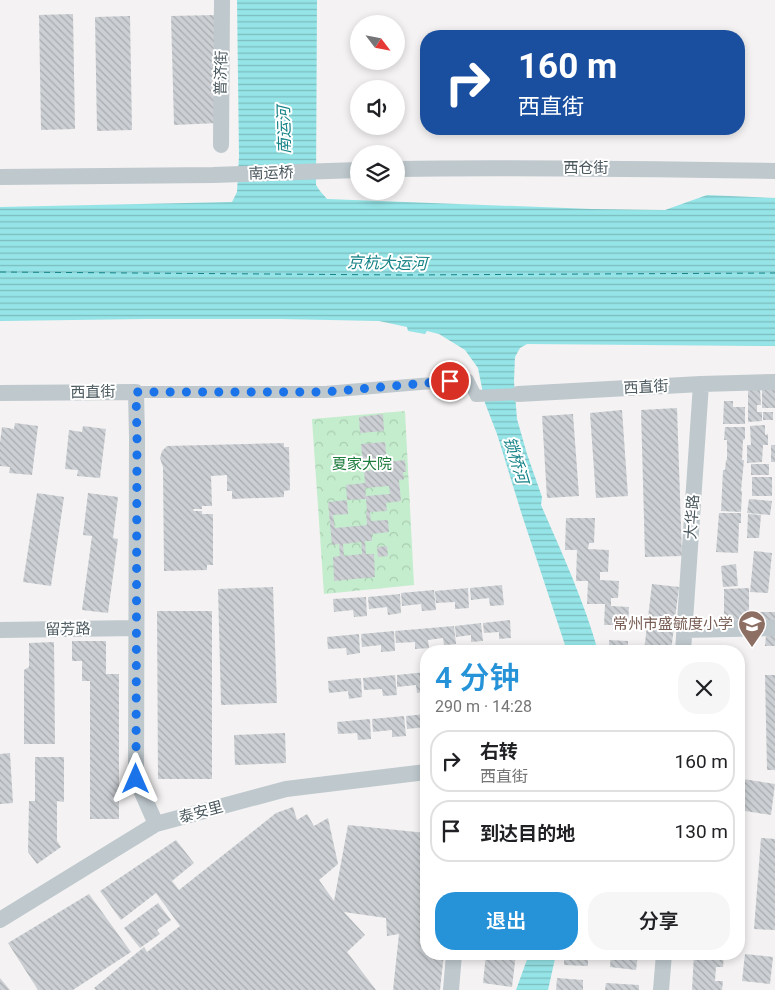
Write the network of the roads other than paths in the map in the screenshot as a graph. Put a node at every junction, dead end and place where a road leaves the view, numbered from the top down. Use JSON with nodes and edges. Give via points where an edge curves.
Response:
{"nodes":[{"id":1,"x":222,"y":0,"type":"edge"},
{"id":2,"x":221,"y":145,"type":"dead end"},
{"id":3,"x":405,"y":169,"type":"edge"},
{"id":4,"x":350,"y":170,"type":"edge"},
{"id":5,"x":775,"y":171,"type":"edge"},
{"id":6,"x":0,"y":177,"type":"edge"},
{"id":7,"x":775,"y":382,"type":"edge"},
{"id":8,"x":701,"y":384,"type":"junction"},
{"id":9,"x":0,"y":392,"type":"edge"},
{"id":10,"x":136,"y":392,"type":"junction"},
{"id":11,"x":518,"y":394,"type":"joint"},
{"id":12,"x":136,"y":628,"type":"junction"},
{"id":13,"x":775,"y":628,"type":"edge"},
{"id":14,"x":0,"y":630,"type":"edge"},
{"id":15,"x":684,"y":630,"type":"junction"},
{"id":16,"x":683,"y":645,"type":"edge"},
{"id":17,"x":420,"y":773,"type":"edge"},
{"id":18,"x":156,"y":824,"type":"junction"},
{"id":19,"x":0,"y":920,"type":"edge"},
{"id":20,"x":454,"y":960,"type":"edge"},
{"id":21,"x":664,"y":960,"type":"edge"},
{"id":22,"x":451,"y":990,"type":"edge"},
{"id":23,"x":661,"y":990,"type":"edge"}],
"edges":[{"from":1,"to":2,"type":"street","name":"普济街"},
{"from":3,"to":5,"type":"street","name":"西仓街"},
{"from":4,"to":6,"type":"street","name":"南运桥"},
{"from":7,"to":8,"type":"street","name":"西直街"},
{"from":8,"to":11,"type":"street","name":"西直街"},
{"from":8,"to":15,"type":"street","name":"大华路"},
{"from":9,"to":10,"type":"street","name":"西直街"},
{"from":10,"to":11,"type":"street","name":"西直街","via":[[325,392],[468,380],[476,396]]},
{"from":10,"to":12,"type":"street"},
{"from":12,"to":14,"type":"street","name":"留芳路"},
{"from":12,"to":18,"type":"street","via":[[136,779]]},
{"from":13,"to":15,"type":"street"},
{"from":15,"to":16,"type":"street","name":"大华路"},
{"from":17,"to":18,"type":"street","name":"泰安里","via":[[286,789]]},
{"from":18,"to":19,"type":"street","name":"泰安里"},
{"from":20,"to":22,"type":"street"},
{"from":21,"to":23,"type":"street"}]}
